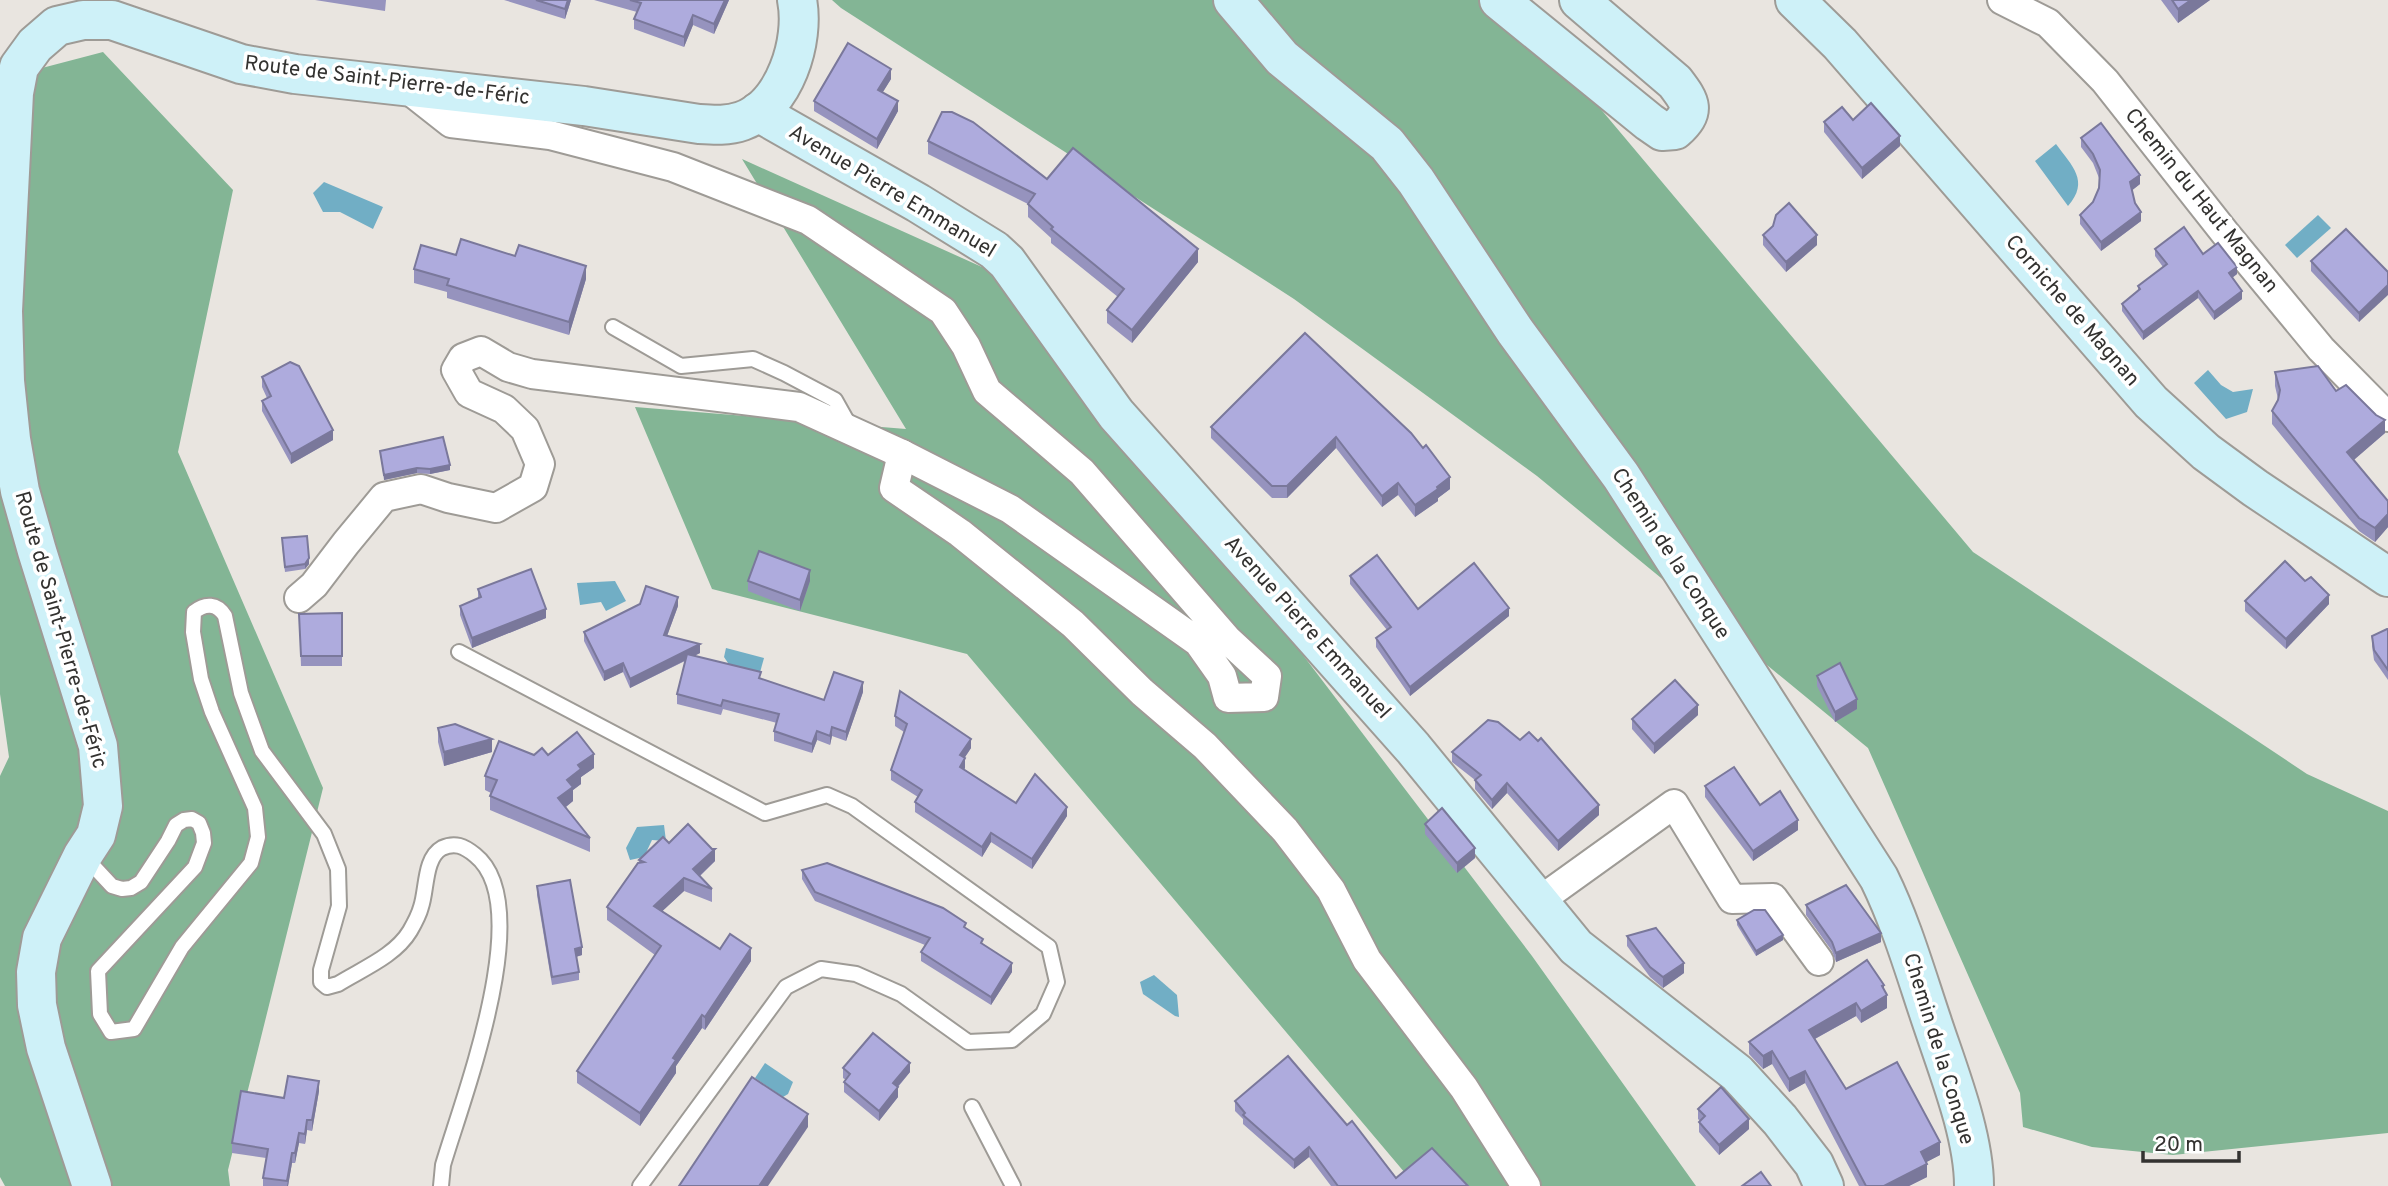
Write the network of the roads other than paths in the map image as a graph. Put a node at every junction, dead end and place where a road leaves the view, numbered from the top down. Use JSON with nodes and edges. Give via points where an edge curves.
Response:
{"nodes":[{"id":1,"x":797,"y":0,"type":"edge"},
{"id":2,"x":1233,"y":0,"type":"edge"},
{"id":3,"x":1499,"y":0,"type":"edge"},
{"id":4,"x":1578,"y":0,"type":"edge"},
{"id":5,"x":1795,"y":0,"type":"edge"},
{"id":6,"x":2002,"y":0,"type":"edge"},
{"id":7,"x":2053,"y":11,"type":"edge"},
{"id":8,"x":404,"y":86,"type":"junction"},
{"id":9,"x":758,"y":112,"type":"junction"},
{"id":10,"x":613,"y":327,"type":"dead end"},
{"id":11,"x":2388,"y":417,"type":"edge"},
{"id":12,"x":853,"y":431,"type":"junction"},
{"id":13,"x":902,"y":454,"type":"junction"},
{"id":14,"x":2388,"y":578,"type":"edge"},
{"id":15,"x":299,"y":598,"type":"dead end"},
{"id":16,"x":458,"y":652,"type":"dead end"},
{"id":17,"x":83,"y":855,"type":"junction"},
{"id":18,"x":1539,"y":901,"type":"junction"},
{"id":19,"x":1819,"y":961,"type":"dead end"},
{"id":20,"x":972,"y":1107,"type":"dead end"},
{"id":21,"x":92,"y":1186,"type":"edge"},
{"id":22,"x":441,"y":1186,"type":"edge"},
{"id":23,"x":640,"y":1186,"type":"edge"},
{"id":24,"x":1013,"y":1186,"type":"edge"},
{"id":25,"x":1526,"y":1186,"type":"edge"},
{"id":26,"x":1824,"y":1186,"type":"edge"},
{"id":27,"x":1974,"y":1186,"type":"edge"}],
"edges":[{"from":1,"to":9,"type":"street","via":[[800,18],[792,61],[772,98]]},
{"from":2,"to":27,"type":"street","name":"Chemin de la Conque","via":[[1282,58],[1387,144],[1416,181],[1515,331],[1620,476],[1879,878],[1894,908],[1954,1089],[1972,1157]]},
{"from":3,"to":4,"type":"street","via":[[1662,131],[1675,130],[1686,120],[1687,98],[1675,82]]},
{"from":5,"to":14,"type":"street","name":"Corniche de Magnan","via":[[1840,44],[2151,402],[2206,452]]},
{"from":6,"to":7,"type":"street","name":"Chemin du Haut Magnan"},
{"from":7,"to":11,"type":"street","name":"Chemin du Haut Magnan","via":[[2225,233],[2321,349]]},
{"from":8,"to":9,"type":"street","name":"Route de Saint-Pierre-de-Féric","via":[[699,124],[728,125]]},
{"from":8,"to":13,"type":"street","via":[[451,123],[550,135],[673,167],[807,219],[943,311],[987,391],[1082,472],[1227,639],[1267,676],[1265,696],[1228,698],[1223,676],[1198,642],[1010,509]]},
{"from":8,"to":17,"type":"street","name":"Route de Saint-Pierre-de-Féric","via":[[241,64],[112,20],[57,26],[19,67],[4,298],[5,381],[20,491],[98,746],[103,806],[96,835]]},
{"from":9,"to":18,"type":"street","name":"Avenue Pierre Emmanuel","via":[[918,203],[1007,262],[1116,414],[1413,748]]},
{"from":10,"to":12,"type":"lane","via":[[681,366],[752,359],[774,368],[835,400]]},
{"from":12,"to":13,"type":"street"},
{"from":12,"to":15,"type":"street","via":[[799,407],[532,374],[481,351],[463,358],[456,370],[469,393],[504,410],[525,429],[540,464],[533,487],[496,508],[421,489],[384,498],[314,586]]},
{"from":13,"to":25,"type":"street","via":[[894,488],[960,533],[1073,624],[1205,746],[1285,830],[1331,890],[1367,960],[1464,1088]]},
{"from":16,"to":23,"type":"lane","via":[[765,813],[827,795],[852,806],[1049,947],[1057,982],[1043,1014],[1012,1040],[968,1042],[901,994],[856,974],[821,969],[786,987]]},
{"from":17,"to":21,"type":"street","name":"Route de Saint-Pierre-de-Féric","via":[[42,938],[36,972],[46,1048]]},
{"from":17,"to":22,"type":"lane","via":[[112,886],[131,888],[141,882],[176,825],[192,819],[203,832],[195,867],[98,971],[100,1014],[111,1032],[134,1029],[181,947],[251,863],[258,837],[252,798],[212,712],[192,632],[194,612],[201,606],[220,608],[240,693],[262,751],[324,834],[338,869],[340,906],[321,982],[327,987],[338,984],[394,949],[422,906],[438,850],[453,844],[467,848],[481,860],[492,880],[500,953],[491,1004],[443,1165]]},
{"from":18,"to":19,"type":"street","via":[[1674,804],[1732,899],[1773,898]]},
{"from":18,"to":26,"type":"street","name":"Avenue Pierre Emmanuel","via":[[1576,947],[1737,1073],[1814,1164]]},
{"from":20,"to":24,"type":"lane"}]}
